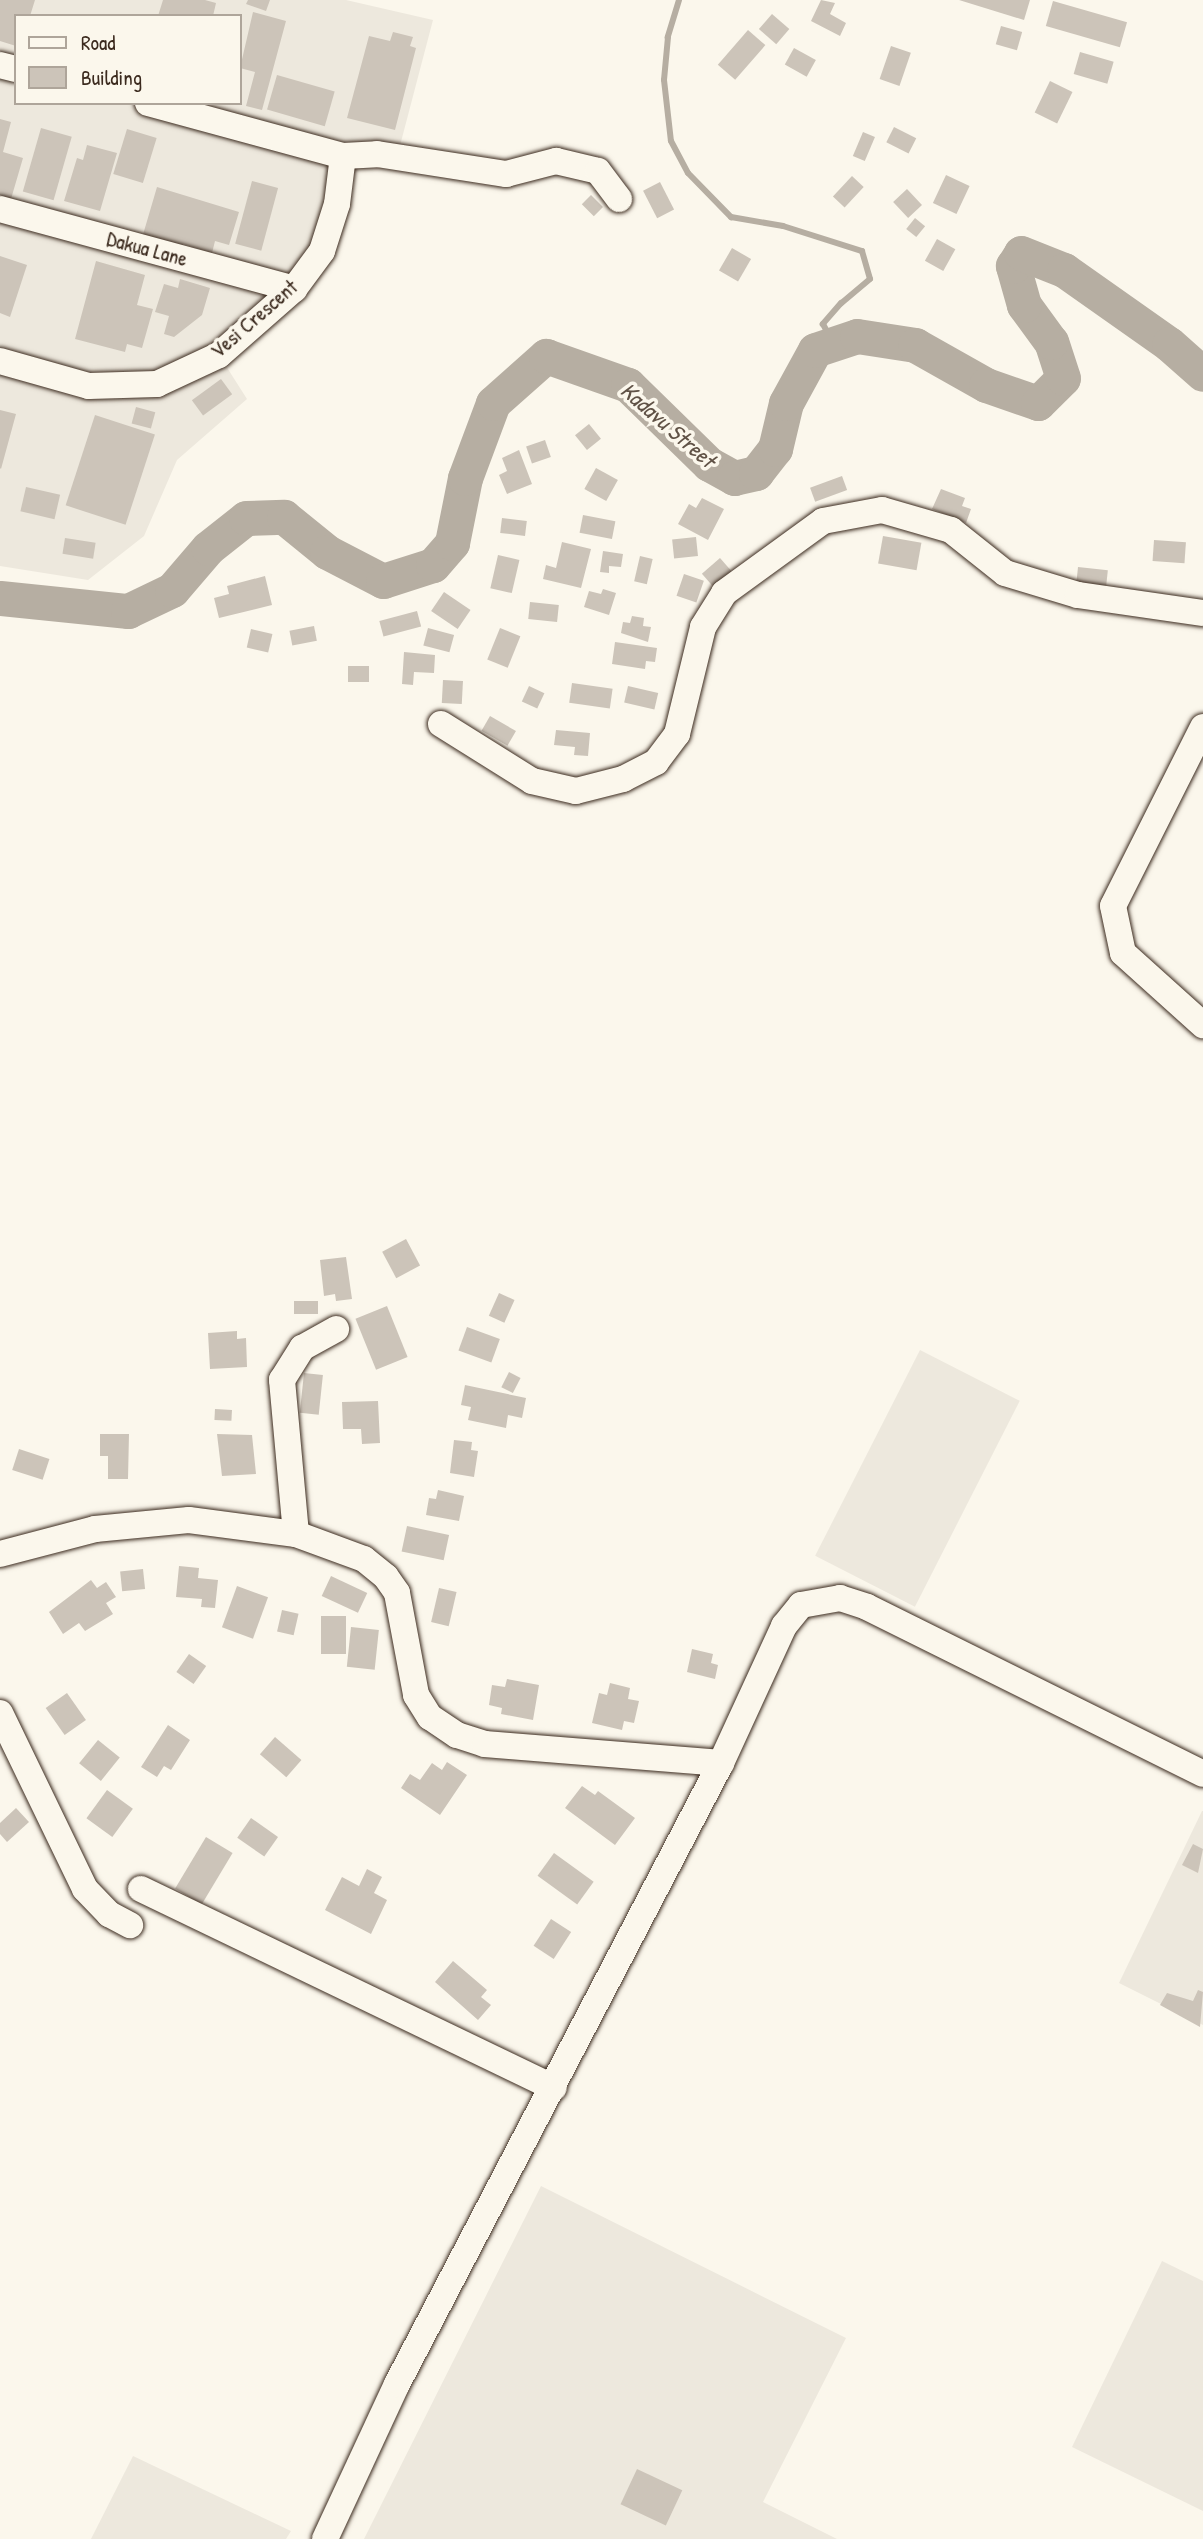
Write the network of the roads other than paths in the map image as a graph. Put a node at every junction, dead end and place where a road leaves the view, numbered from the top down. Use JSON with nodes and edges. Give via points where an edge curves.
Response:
{"nodes":[{"id":1,"x":155,"y":105,"type":"edge"},
{"id":2,"x":343,"y":156,"type":"junction"},
{"id":3,"x":619,"y":199,"type":"dead end"},
{"id":4,"x":0,"y":209,"type":"edge"},
{"id":5,"x":294,"y":289,"type":"junction"},
{"id":6,"x":0,"y":361,"type":"edge"},
{"id":7,"x":1203,"y":613,"type":"edge"},
{"id":8,"x":441,"y":724,"type":"dead end"},
{"id":9,"x":1203,"y":727,"type":"edge"},
{"id":10,"x":1203,"y":1025,"type":"edge"},
{"id":11,"x":336,"y":1329,"type":"dead end"},
{"id":12,"x":296,"y":1534,"type":"junction"},
{"id":13,"x":0,"y":1554,"type":"edge"},
{"id":14,"x":0,"y":1713,"type":"edge"},
{"id":15,"x":721,"y":1763,"type":"junction"},
{"id":16,"x":1203,"y":1774,"type":"edge"},
{"id":17,"x":141,"y":1889,"type":"dead end"},
{"id":18,"x":130,"y":1925,"type":"dead end"},
{"id":19,"x":554,"y":2088,"type":"junction"},
{"id":20,"x":325,"y":2539,"type":"edge"}],
"edges":[{"from":1,"to":2,"type":"street"},
{"from":2,"to":3,"type":"street","via":[[377,155],[506,174],[556,161],[598,171]]},
{"from":2,"to":5,"type":"street","name":"Vesi Crescent","via":[[337,204],[322,251]]},
{"from":4,"to":5,"type":"street","name":"Dakua Lane"},
{"from":5,"to":6,"type":"street","name":"Vesi Crescent","via":[[219,355],[157,384],[89,386]]},
{"from":7,"to":8,"type":"street","via":[[1078,594],[1005,573],[951,530],[882,510],[823,521],[724,593],[703,627],[677,734],[656,762],[623,779],[576,791],[532,781]]},
{"from":9,"to":10,"type":"street","via":[[1113,906],[1123,953]]},
{"from":11,"to":12,"type":"street","via":[[302,1348],[282,1380]]},
{"from":12,"to":13,"type":"street","via":[[189,1520],[95,1529]]},
{"from":12,"to":15,"type":"street","via":[[364,1559],[386,1577],[397,1593],[416,1695],[430,1717],[457,1735],[485,1744]]},
{"from":14,"to":18,"type":"street","via":[[85,1889],[109,1914]]},
{"from":15,"to":16,"type":"street","via":[[784,1626],[801,1605],[840,1598],[867,1607]]},
{"from":15,"to":19,"type":"street"},
{"from":17,"to":19,"type":"street"},
{"from":19,"to":20,"type":"street","via":[[397,2384]]}]}
